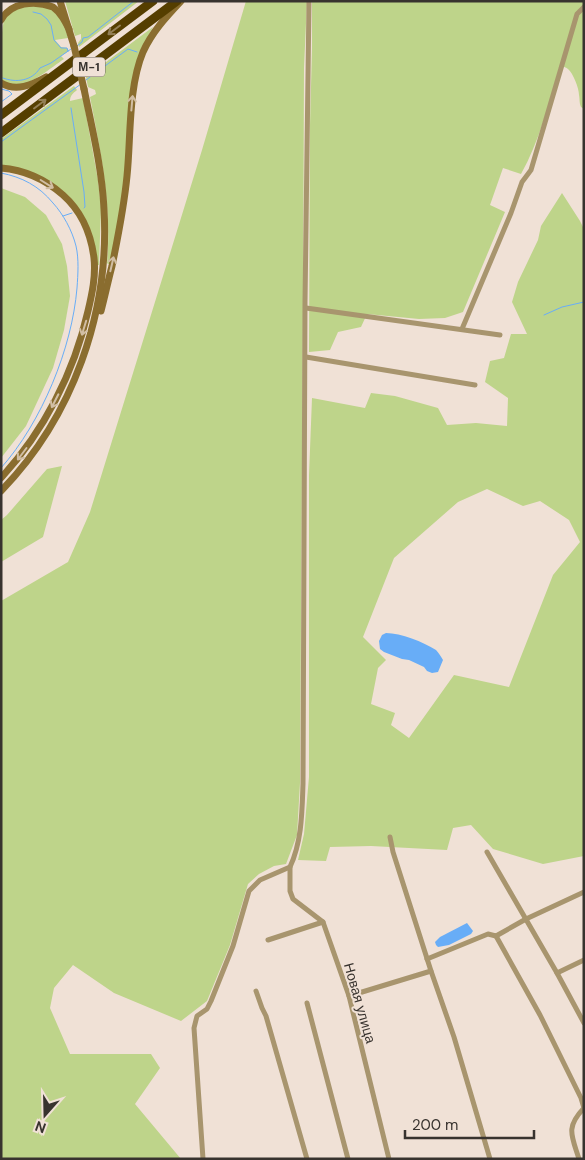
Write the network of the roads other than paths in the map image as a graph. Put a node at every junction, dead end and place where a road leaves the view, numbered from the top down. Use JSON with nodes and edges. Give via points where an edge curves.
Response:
{"nodes":[{"id":1,"x":60,"y":1,"type":"edge"},
{"id":2,"x":153,"y":1,"type":"edge"},
{"id":3,"x":177,"y":1,"type":"edge"},
{"id":4,"x":182,"y":1,"type":"edge"},
{"id":5,"x":308,"y":1,"type":"edge"},
{"id":6,"x":584,"y":7,"type":"edge"},
{"id":7,"x":1,"y":20,"type":"edge"},
{"id":8,"x":69,"y":29,"type":"junction"},
{"id":9,"x":73,"y":61,"type":"junction"},
{"id":10,"x":1,"y":83,"type":"edge"},
{"id":11,"x":1,"y":115,"type":"edge"},
{"id":12,"x":1,"y":133,"type":"edge"},
{"id":13,"x":1,"y":168,"type":"edge"},
{"id":14,"x":306,"y":308,"type":"junction"},
{"id":15,"x":462,"y":330,"type":"junction"},
{"id":16,"x":500,"y":335,"type":"dead end"},
{"id":17,"x":88,"y":344,"type":"junction"},
{"id":18,"x":306,"y":357,"type":"junction"},
{"id":19,"x":475,"y":385,"type":"dead end"},
{"id":20,"x":1,"y":478,"type":"edge"},
{"id":21,"x":1,"y":491,"type":"edge"},
{"id":22,"x":390,"y":836,"type":"dead end"},
{"id":23,"x":487,"y":852,"type":"dead end"},
{"id":24,"x":290,"y":867,"type":"junction"},
{"id":25,"x":584,"y":892,"type":"edge"},
{"id":26,"x":526,"y":919,"type":"junction"},
{"id":27,"x":323,"y":922,"type":"junction"},
{"id":28,"x":496,"y":936,"type":"junction"},
{"id":29,"x":268,"y":940,"type":"dead end"},
{"id":30,"x":427,"y":959,"type":"junction"},
{"id":31,"x":584,"y":960,"type":"edge"},
{"id":32,"x":431,"y":971,"type":"junction"},
{"id":33,"x":557,"y":972,"type":"junction"},
{"id":34,"x":256,"y":990,"type":"dead end"},
{"id":35,"x":348,"y":996,"type":"junction"},
{"id":36,"x":306,"y":1003,"type":"dead end"},
{"id":37,"x":584,"y":1023,"type":"edge"},
{"id":38,"x":584,"y":1108,"type":"edge"},
{"id":39,"x":202,"y":1159,"type":"edge"},
{"id":40,"x":307,"y":1159,"type":"edge"},
{"id":41,"x":348,"y":1159,"type":"edge"},
{"id":42,"x":389,"y":1159,"type":"edge"},
{"id":43,"x":490,"y":1159,"type":"edge"},
{"id":44,"x":579,"y":1159,"type":"edge"}],
"edges":[{"from":1,"to":8,"type":"street"},
{"from":2,"to":9,"type":"highway","number":"М-1","one_way":true},
{"from":12,"to":3,"type":"highway","number":"М-1","one_way":true},
{"from":17,"to":4,"type":"street","one_way":true,"via":[[102,307],[118,240],[139,63],[154,32]]},
{"from":5,"to":14,"type":"street"},
{"from":6,"to":15,"type":"street","via":[[577,14],[531,170],[522,182]]},
{"from":7,"to":8,"type":"street","via":[[9,10],[24,2],[40,2],[58,11]]},
{"from":8,"to":17,"type":"street","bridge":true,"via":[[97,150],[104,208],[104,256]]},
{"from":9,"to":10,"type":"street","via":[[27,86],[12,88]]},
{"from":9,"to":11,"type":"highway","number":"М-1"},
{"from":13,"to":20,"type":"street","one_way":true,"via":[[34,176],[68,200],[86,227],[94,260],[86,320],[68,374],[40,427]]},
{"from":14,"to":15,"type":"street"},
{"from":14,"to":18,"type":"street"},
{"from":15,"to":16,"type":"street"},
{"from":17,"to":21,"type":"street","via":[[53,422],[24,466]]},
{"from":18,"to":19,"type":"street"},
{"from":18,"to":24,"type":"street","via":[[303,784],[300,832]]},
{"from":22,"to":30,"type":"street"},
{"from":23,"to":26,"type":"street"},
{"from":24,"to":27,"type":"street","via":[[293,899]]},
{"from":24,"to":39,"type":"street","via":[[260,880],[249,891],[233,946],[211,1001],[207,1009],[197,1016],[194,1028]]},
{"from":25,"to":26,"type":"street"},
{"from":26,"to":28,"type":"street"},
{"from":26,"to":33,"type":"street"},
{"from":27,"to":29,"type":"street"},
{"from":27,"to":35,"type":"street","name":"Новая улица"},
{"from":28,"to":30,"type":"street","via":[[488,934]]},
{"from":28,"to":38,"type":"street","via":[[540,1015]]},
{"from":30,"to":32,"type":"street"},
{"from":31,"to":33,"type":"street"},
{"from":32,"to":35,"type":"street"},
{"from":32,"to":43,"type":"street"},
{"from":33,"to":37,"type":"street"},
{"from":34,"to":40,"type":"street"},
{"from":35,"to":42,"type":"street","name":"Новая улица"},
{"from":36,"to":41,"type":"street"},
{"from":38,"to":44,"type":"street","via":[[573,1122],[572,1130]]}]}
